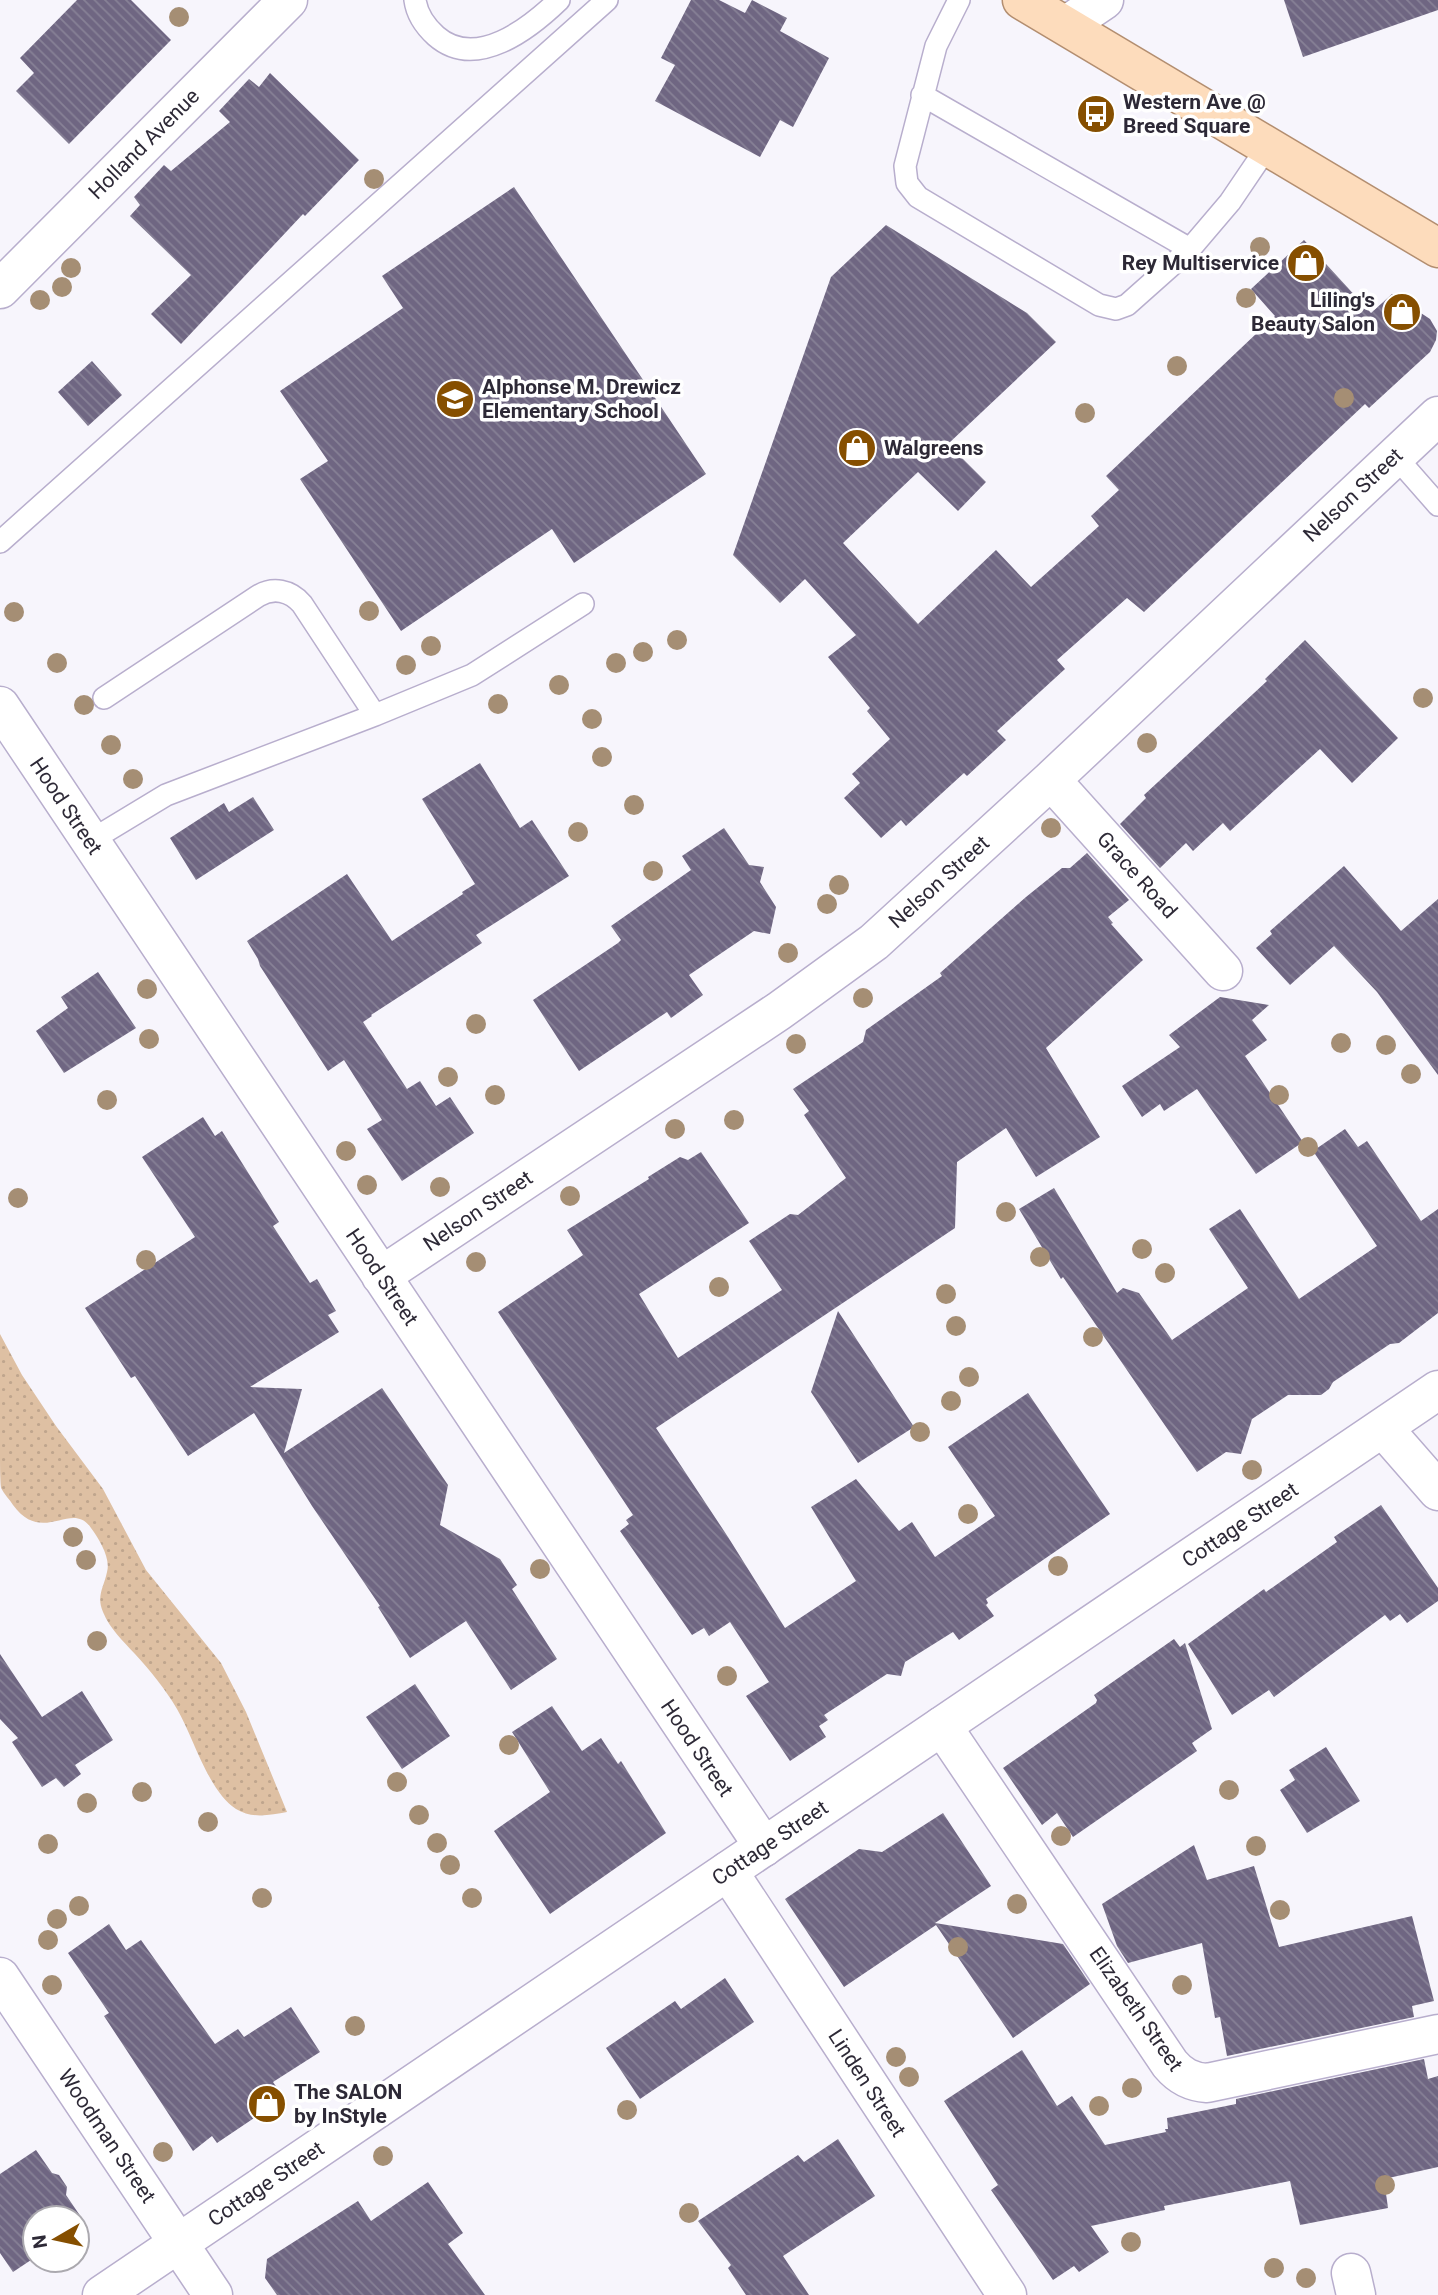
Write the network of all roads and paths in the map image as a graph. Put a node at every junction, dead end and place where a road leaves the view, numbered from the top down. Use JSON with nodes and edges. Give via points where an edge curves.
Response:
{"nodes":[{"id":1,"x":288,"y":0,"type":"edge"},
{"id":2,"x":415,"y":0,"type":"edge"},
{"id":3,"x":559,"y":0,"type":"edge"},
{"id":4,"x":607,"y":0,"type":"edge"},
{"id":5,"x":959,"y":0,"type":"edge"},
{"id":6,"x":1022,"y":0,"type":"edge"},
{"id":7,"x":1104,"y":0,"type":"edge"},
{"id":8,"x":1067,"y":25,"type":"junction"},
{"id":9,"x":922,"y":95,"type":"junction"},
{"id":10,"x":1268,"y":146,"type":"junction"},
{"id":11,"x":1438,"y":248,"type":"edge"},
{"id":12,"x":1190,"y":250,"type":"junction"},
{"id":13,"x":0,"y":289,"type":"edge"},
{"id":14,"x":1438,"y":416,"type":"edge"},
{"id":15,"x":1395,"y":456,"type":"junction"},
{"id":16,"x":1438,"y":505,"type":"edge"},
{"id":17,"x":0,"y":542,"type":"edge"},
{"id":18,"x":583,"y":604,"type":"dead end"},
{"id":19,"x":104,"y":698,"type":"dead end"},
{"id":20,"x":0,"y":706,"type":"edge"},
{"id":21,"x":375,"y":715,"type":"junction"},
{"id":22,"x":1051,"y":780,"type":"junction"},
{"id":23,"x":90,"y":841,"type":"junction"},
{"id":24,"x":1223,"y":971,"type":"dead end"},
{"id":25,"x":381,"y":1276,"type":"junction"},
{"id":26,"x":1438,"y":1390,"type":"edge"},
{"id":27,"x":1383,"y":1428,"type":"junction"},
{"id":28,"x":1438,"y":1491,"type":"edge"},
{"id":29,"x":942,"y":1726,"type":"junction"},
{"id":30,"x":764,"y":1847,"type":"junction"},
{"id":31,"x":727,"y":1871,"type":"junction"},
{"id":32,"x":0,"y":1977,"type":"edge"},
{"id":33,"x":1438,"y":2034,"type":"edge"},
{"id":34,"x":179,"y":2243,"type":"junction"},
{"id":35,"x":103,"y":2295,"type":"edge"},
{"id":36,"x":214,"y":2295,"type":"edge"},
{"id":37,"x":1007,"y":2295,"type":"edge"}],
"edges":[{"from":1,"to":13,"type":"street","name":"Holland Avenue"},
{"from":2,"to":3,"type":"lane","via":[[426,27],[448,45],[465,49],[518,34]]},
{"from":4,"to":17,"type":"lane"},
{"from":5,"to":9,"type":"lane","via":[[936,46]]},
{"from":6,"to":8,"type":"main road"},
{"from":7,"to":8,"type":"street"},
{"from":8,"to":10,"type":"main road"},
{"from":9,"to":12,"type":"lane"},
{"from":9,"to":12,"type":"lane","via":[[905,166],[910,188],[1099,305],[1116,309],[1127,305]]},
{"from":10,"to":11,"type":"main road"},
{"from":10,"to":12,"type":"lane"},
{"from":14,"to":15,"type":"street","name":"Nelson Street"},
{"from":15,"to":16,"type":"lane"},
{"from":15,"to":22,"type":"street","name":"Nelson Street"},
{"from":18,"to":21,"type":"lane","via":[[472,675]]},
{"from":19,"to":21,"type":"lane","via":[[258,596],[281,591],[302,604]]},
{"from":20,"to":23,"type":"street","name":"Hood Street"},
{"from":21,"to":23,"type":"lane","via":[[166,795]]},
{"from":22,"to":24,"type":"street","name":"Grace Road"},
{"from":22,"to":25,"type":"street","name":"Nelson Street","via":[[873,942],[808,991]]},
{"from":23,"to":25,"type":"street","name":"Hood Street"},
{"from":25,"to":30,"type":"street","name":"Hood Street"},
{"from":26,"to":27,"type":"street","name":"Cottage Street"},
{"from":27,"to":28,"type":"street"},
{"from":27,"to":29,"type":"street","name":"Cottage Street"},
{"from":29,"to":30,"type":"street","name":"Cottage Street"},
{"from":29,"to":33,"type":"street","name":"Elizabeth Street","via":[[1170,2064],[1189,2080],[1214,2082]]},
{"from":30,"to":31,"type":"street","name":"Cottage Street"},
{"from":31,"to":34,"type":"street","name":"Cottage Street"},
{"from":31,"to":37,"type":"street","name":"Linden Street"},
{"from":32,"to":34,"type":"street","name":"Woodman Street"},
{"from":34,"to":35,"type":"street","name":"Cottage Street"},
{"from":34,"to":36,"type":"street","name":"Woodman Street"}]}
